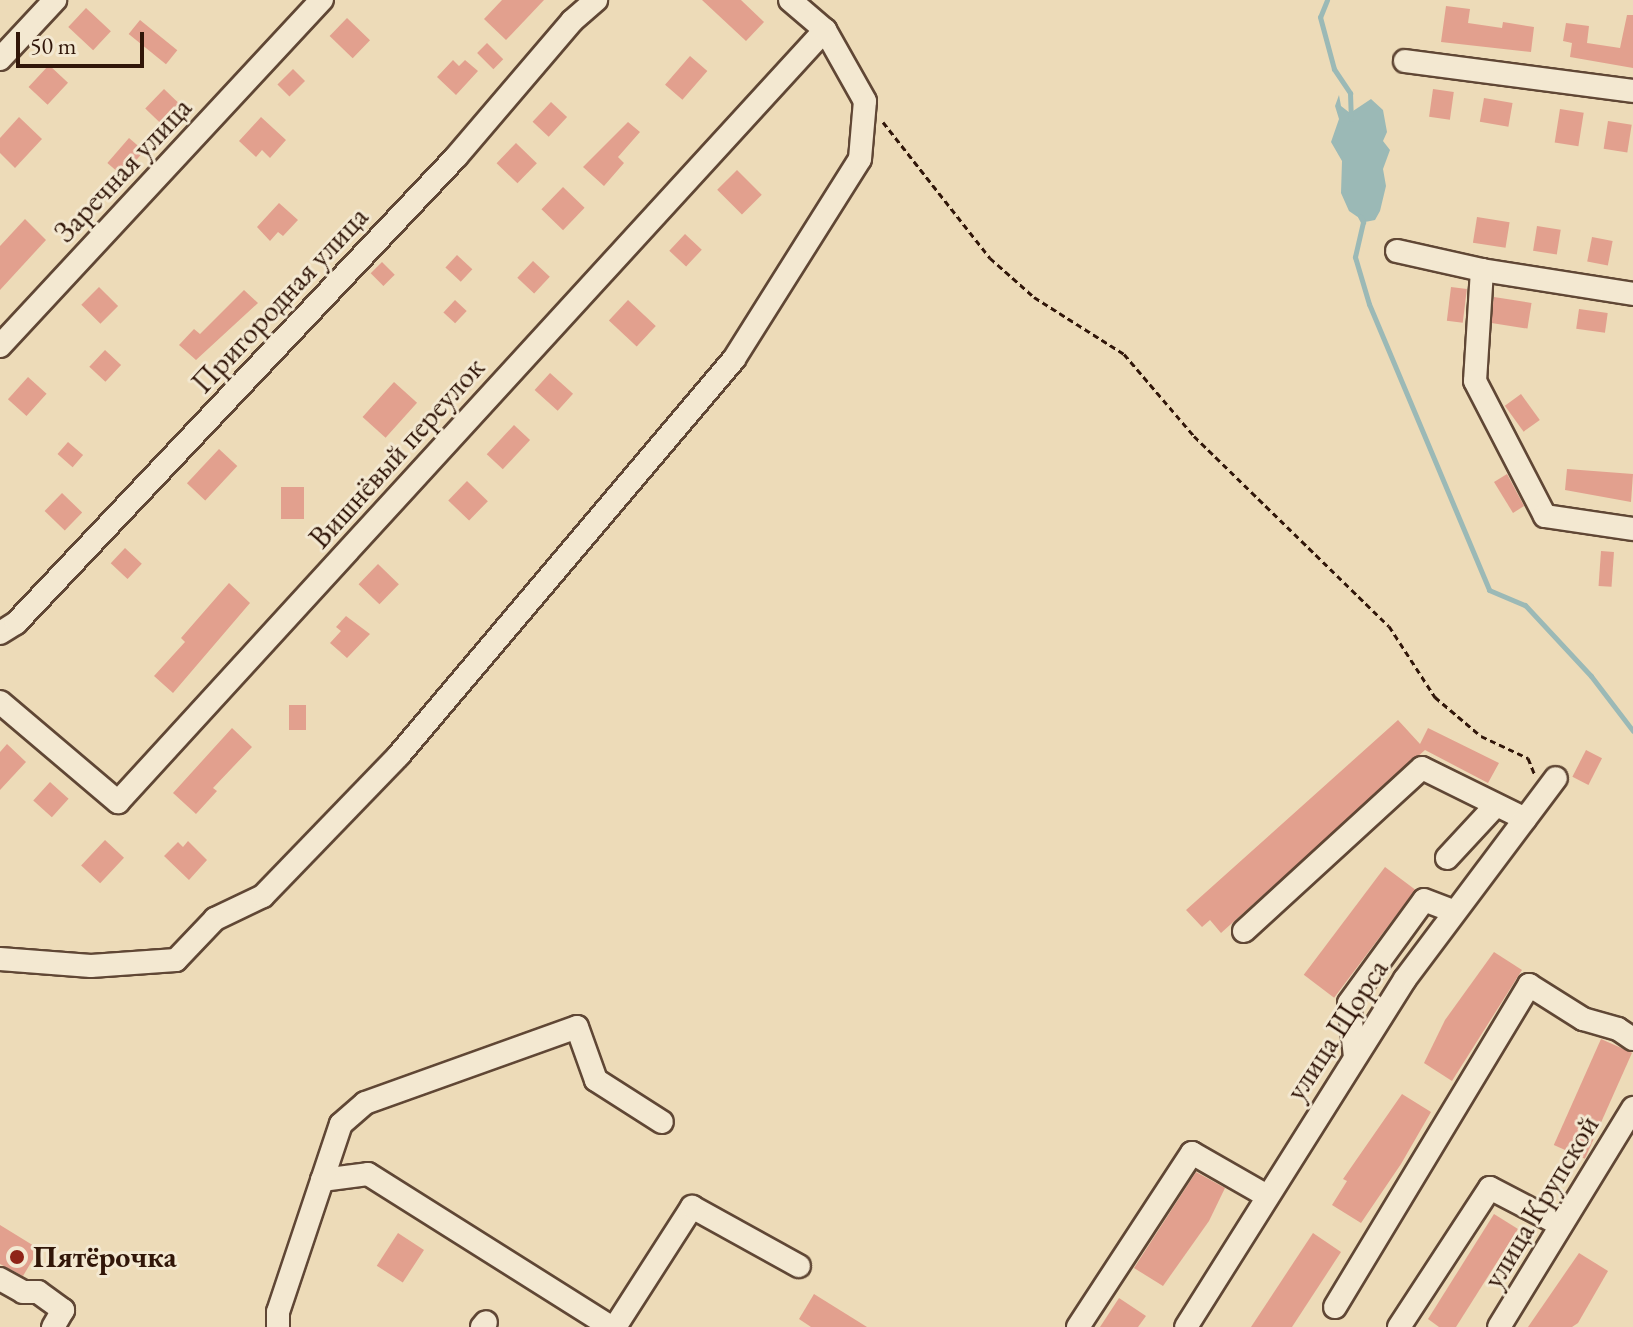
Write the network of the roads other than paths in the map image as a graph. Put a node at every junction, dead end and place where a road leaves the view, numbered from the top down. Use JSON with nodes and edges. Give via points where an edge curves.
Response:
{"nodes":[{"id":1,"x":55,"y":0,"type":"edge"},
{"id":2,"x":322,"y":0,"type":"edge"},
{"id":3,"x":596,"y":0,"type":"edge"},
{"id":4,"x":790,"y":0,"type":"edge"},
{"id":5,"x":825,"y":30,"type":"junction"},
{"id":6,"x":0,"y":59,"type":"edge"},
{"id":7,"x":1405,"y":61,"type":"dead end"},
{"id":8,"x":1633,"y":91,"type":"edge"},
{"id":9,"x":1397,"y":251,"type":"dead end"},
{"id":10,"x":1482,"y":270,"type":"junction"},
{"id":11,"x":1633,"y":294,"type":"edge"},
{"id":12,"x":0,"y":346,"type":"edge"},
{"id":13,"x":1633,"y":529,"type":"edge"},
{"id":14,"x":0,"y":633,"type":"edge"},
{"id":15,"x":0,"y":702,"type":"edge"},
{"id":16,"x":1550,"y":785,"type":"road end"},
{"id":17,"x":1496,"y":805,"type":"junction"},
{"id":18,"x":1525,"y":819,"type":"junction"},
{"id":19,"x":1447,"y":858,"type":"dead end"},
{"id":20,"x":1455,"y":912,"type":"junction"},
{"id":21,"x":1244,"y":931,"type":"dead end"},
{"id":22,"x":0,"y":959,"type":"edge"},
{"id":23,"x":1633,"y":1039,"type":"edge"},
{"id":24,"x":1355,"y":1057,"type":"junction"},
{"id":25,"x":1633,"y":1108,"type":"edge"},
{"id":26,"x":662,"y":1122,"type":"dead end"},
{"id":27,"x":322,"y":1180,"type":"junction"},
{"id":28,"x":1267,"y":1196,"type":"junction"},
{"id":29,"x":1561,"y":1225,"type":"junction"},
{"id":30,"x":799,"y":1266,"type":"dead end"},
{"id":31,"x":0,"y":1279,"type":"edge"},
{"id":32,"x":1335,"y":1307,"type":"dead end"},
{"id":33,"x":53,"y":1327,"type":"edge"},
{"id":34,"x":278,"y":1327,"type":"edge"},
{"id":35,"x":613,"y":1327,"type":"edge"},
{"id":36,"x":1078,"y":1327,"type":"edge"},
{"id":37,"x":1186,"y":1327,"type":"edge"},
{"id":38,"x":1399,"y":1327,"type":"edge"},
{"id":39,"x":1499,"y":1327,"type":"edge"}],
"edges":[{"from":1,"to":6,"type":"street"},
{"from":2,"to":12,"type":"street","name":"Заречная улица"},
{"from":3,"to":14,"type":"street","name":"Пригородная улица","via":[[456,157],[27,611]]},
{"from":4,"to":5,"type":"street"},
{"from":5,"to":15,"type":"street","name":"Вишнёвый переулок","via":[[118,802]]},
{"from":5,"to":22,"type":"street","via":[[865,101],[860,159],[734,359],[399,755],[263,896],[215,919],[176,960],[91,966]]},
{"from":7,"to":8,"type":"street"},
{"from":9,"to":10,"type":"street"},
{"from":10,"to":11,"type":"street"},
{"from":10,"to":13,"type":"street","via":[[1475,381],[1545,516]]},
{"from":16,"to":18,"type":"street","name":"улица Щорса"},
{"from":17,"to":18,"type":"street"},
{"from":17,"to":19,"type":"street"},
{"from":17,"to":21,"type":"street","via":[[1422,768]]},
{"from":18,"to":20,"type":"street","name":"улица Щорса"},
{"from":20,"to":24,"type":"street","name":"улица Щорса"},
{"from":20,"to":24,"type":"street","via":[[1424,900],[1349,1003]]},
{"from":23,"to":32,"type":"street","via":[[1583,1019],[1529,985]]},
{"from":24,"to":28,"type":"street","name":"улица Щорса"},
{"from":25,"to":29,"type":"street","name":"улица Крупской"},
{"from":26,"to":27,"type":"street","via":[[596,1080],[577,1027],[365,1103],[341,1124]]},
{"from":27,"to":34,"type":"street","via":[[278,1312]]},
{"from":27,"to":35,"type":"street","via":[[368,1174]]},
{"from":28,"to":36,"type":"street","via":[[1192,1153]]},
{"from":28,"to":37,"type":"street","name":"улица Щорса"},
{"from":29,"to":38,"type":"street","via":[[1490,1188]]},
{"from":29,"to":39,"type":"street","name":"улица Крупской"},
{"from":30,"to":35,"type":"street","via":[[692,1207]]},
{"from":31,"to":33,"type":"street","via":[[23,1292],[38,1292],[63,1310]]}]}
